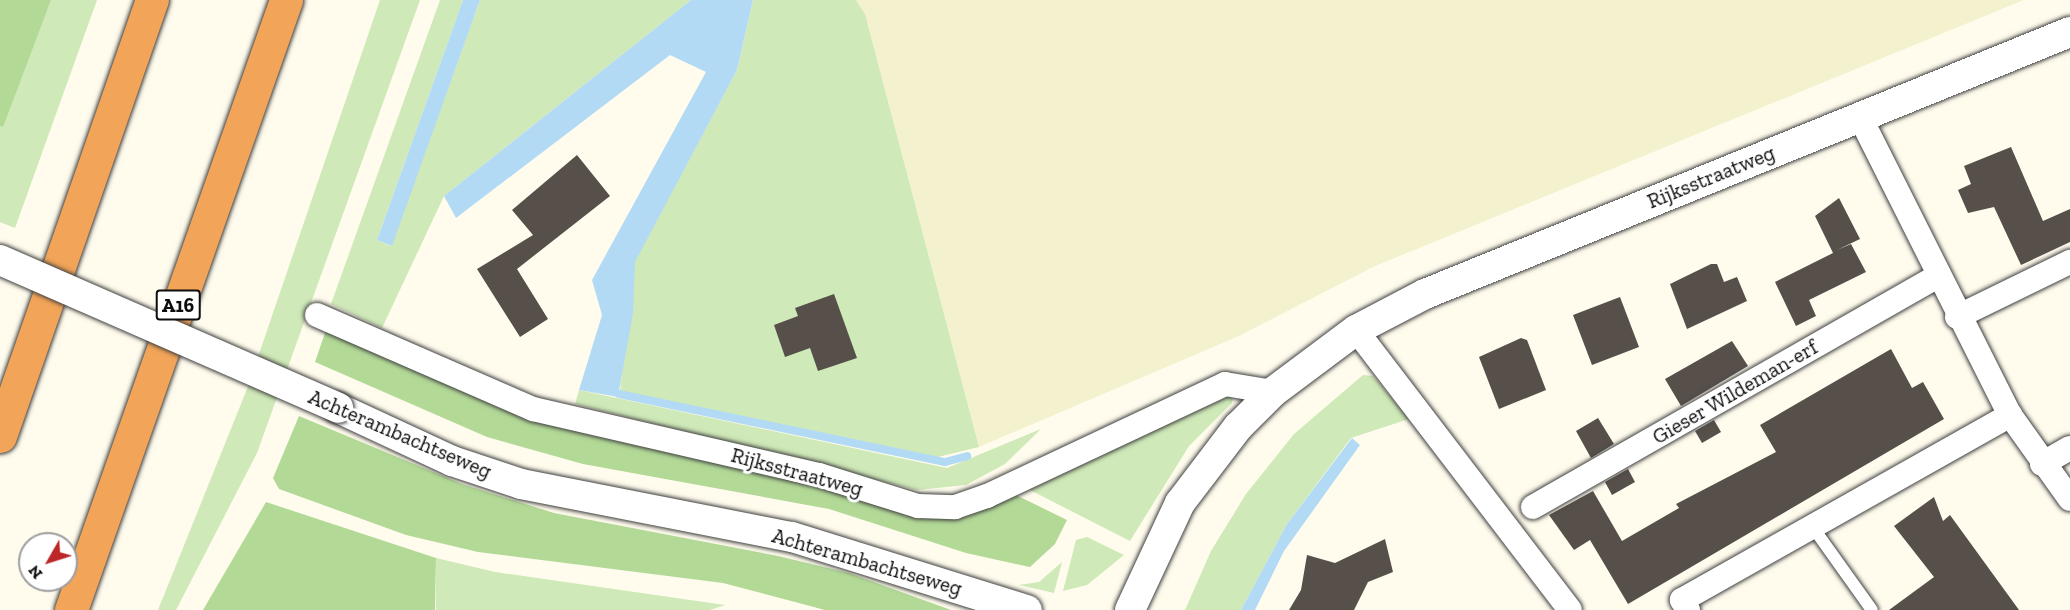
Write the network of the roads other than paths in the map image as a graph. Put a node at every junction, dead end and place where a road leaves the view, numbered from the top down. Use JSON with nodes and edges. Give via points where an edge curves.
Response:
{"nodes":[{"id":1,"x":152,"y":0,"type":"edge"},
{"id":2,"x":286,"y":0,"type":"edge"},
{"id":3,"x":2070,"y":32,"type":"edge"},
{"id":4,"x":1860,"y":117,"type":"junction"},
{"id":5,"x":0,"y":260,"type":"edge"},
{"id":6,"x":2070,"y":262,"type":"edge"},
{"id":7,"x":54,"y":277,"type":"junction"},
{"id":8,"x":1936,"y":277,"type":"junction"},
{"id":9,"x":317,"y":315,"type":"dead end"},
{"id":10,"x":1957,"y":317,"type":"junction"},
{"id":11,"x":1356,"y":330,"type":"junction"},
{"id":12,"x":0,"y":386,"type":"edge"},
{"id":13,"x":1273,"y":392,"type":"junction"},
{"id":14,"x":2010,"y":415,"type":"junction"},
{"id":15,"x":0,"y":436,"type":"edge"},
{"id":16,"x":2070,"y":448,"type":"edge"},
{"id":17,"x":2042,"y":464,"type":"junction"},
{"id":18,"x":2070,"y":499,"type":"edge"},
{"id":19,"x":1533,"y":507,"type":"dead end"},
{"id":20,"x":1812,"y":526,"type":"junction"},
{"id":21,"x":71,"y":610,"type":"edge"},
{"id":22,"x":1027,"y":610,"type":"edge"},
{"id":23,"x":1130,"y":610,"type":"edge"},
{"id":24,"x":1570,"y":610,"type":"edge"},
{"id":25,"x":1688,"y":610,"type":"edge"},
{"id":26,"x":1872,"y":610,"type":"edge"}],
"edges":[{"from":1,"to":7,"type":"highway"},
{"from":2,"to":21,"type":"highway","number":"A16"},
{"from":3,"to":4,"type":"street","name":"Rijksstraatweg"},
{"from":4,"to":8,"type":"street"},
{"from":4,"to":11,"type":"street","name":"Rijksstraatweg","via":[[1425,294]]},
{"from":5,"to":22,"type":"street","name":"Achterambachtseweg","bridge":true,"via":[[452,461],[521,484],[792,537]]},
{"from":6,"to":10,"type":"street"},
{"from":7,"to":12,"type":"highway"},
{"from":7,"to":15,"type":"highway"},
{"from":8,"to":10,"type":"street"},
{"from":8,"to":19,"type":"street","name":"Gieser Wildeman-erf"},
{"from":9,"to":13,"type":"street","name":"Rijksstraatweg","via":[[533,409],[819,475],[918,506],[955,507],[987,496],[1225,384]]},
{"from":10,"to":14,"type":"street"},
{"from":11,"to":13,"type":"street","name":"Rijksstraatweg"},
{"from":11,"to":24,"type":"street"},
{"from":13,"to":23,"type":"street","name":"Rijksstraatweg","via":[[1238,427],[1180,503]]},
{"from":14,"to":17,"type":"street"},
{"from":14,"to":20,"type":"street"},
{"from":16,"to":17,"type":"street"},
{"from":17,"to":18,"type":"street"},
{"from":20,"to":25,"type":"street","via":[[1682,600]]},
{"from":20,"to":26,"type":"lane"}]}
